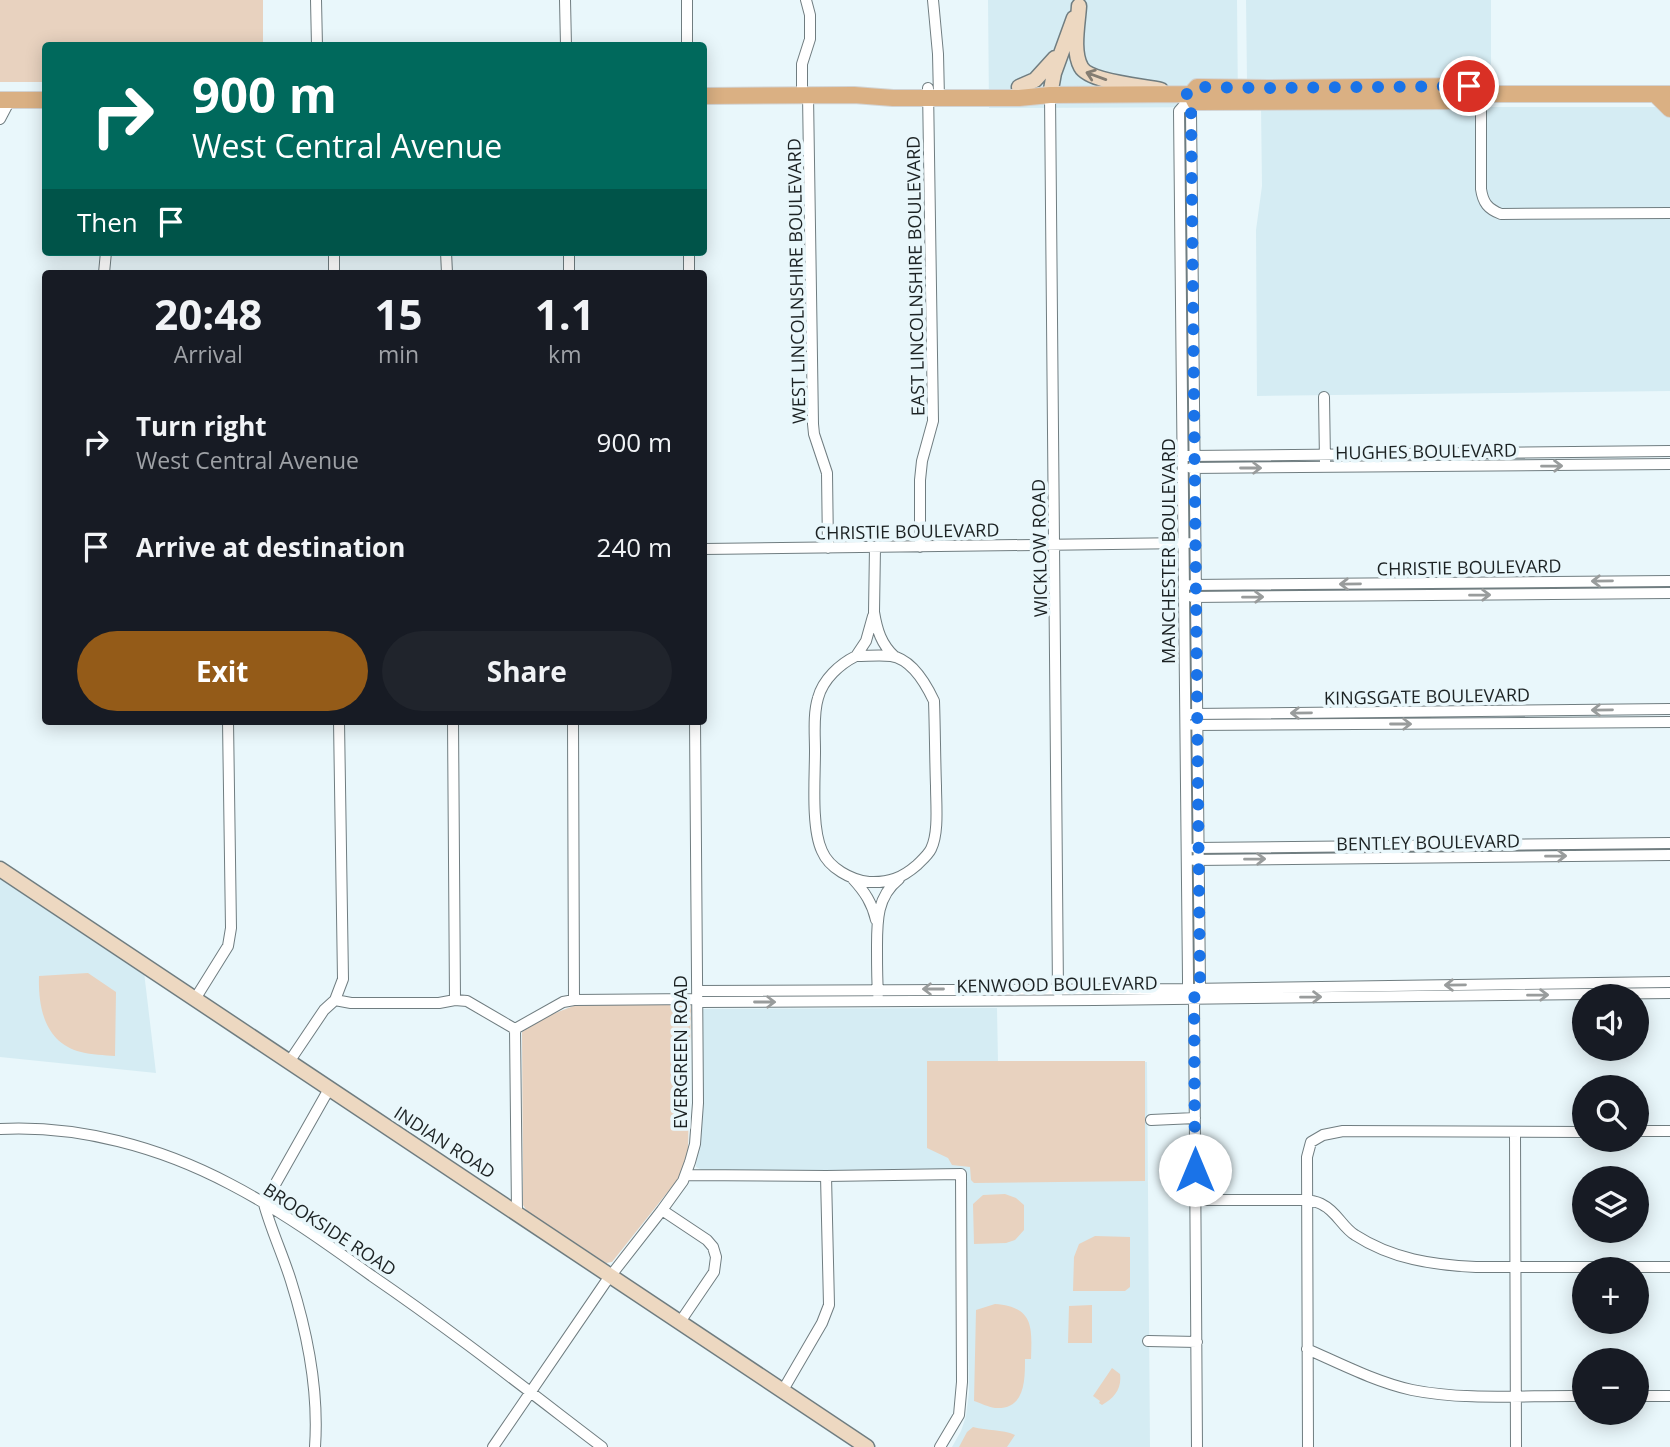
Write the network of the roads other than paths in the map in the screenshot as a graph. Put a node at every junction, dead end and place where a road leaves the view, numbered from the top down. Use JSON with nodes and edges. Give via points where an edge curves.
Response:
{"nodes":[{"id":1,"x":316,"y":0,"type":"edge"},
{"id":2,"x":565,"y":0,"type":"edge"},
{"id":3,"x":687,"y":0,"type":"edge"},
{"id":4,"x":806,"y":0,"type":"edge"},
{"id":5,"x":933,"y":0,"type":"edge"},
{"id":6,"x":1080,"y":3,"type":"edge"},
{"id":7,"x":317,"y":42,"type":"edge"},
{"id":8,"x":566,"y":42,"type":"edge"},
{"id":9,"x":687,"y":42,"type":"edge"},
{"id":10,"x":1062,"y":48,"type":"junction"},
{"id":11,"x":1019,"y":88,"type":"junction"},
{"id":12,"x":1338,"y":88,"type":"junction"},
{"id":13,"x":933,"y":93,"type":"junction"},
{"id":14,"x":1478,"y":94,"type":"junction"},
{"id":15,"x":1662,"y":94,"type":"edge"},
{"id":16,"x":805,"y":95,"type":"junction"},
{"id":17,"x":1050,"y":95,"type":"junction"},
{"id":18,"x":707,"y":96,"type":"edge"},
{"id":19,"x":1188,"y":97,"type":"junction"},
{"id":20,"x":5,"y":100,"type":"edge"},
{"id":21,"x":42,"y":100,"type":"edge"},
{"id":22,"x":1265,"y":102,"type":"junction"},
{"id":23,"x":1670,"y":109,"type":"edge"},
{"id":24,"x":0,"y":119,"type":"edge"},
{"id":25,"x":1670,"y":213,"type":"edge"},
{"id":26,"x":1324,"y":397,"type":"dead end"},
{"id":27,"x":1670,"y":451,"type":"edge"},
{"id":28,"x":1325,"y":455,"type":"junction"},
{"id":29,"x":1189,"y":456,"type":"junction"},
{"id":30,"x":1670,"y":464,"type":"edge"},
{"id":31,"x":1183,"y":468,"type":"junction"},
{"id":32,"x":1195,"y":468,"type":"junction"},
{"id":33,"x":1325,"y":468,"type":"junction"},
{"id":34,"x":1184,"y":543,"type":"junction"},
{"id":35,"x":1195,"y":543,"type":"junction"},
{"id":36,"x":1055,"y":545,"type":"junction"},
{"id":37,"x":875,"y":547,"type":"junction"},
{"id":38,"x":920,"y":547,"type":"junction"},
{"id":39,"x":828,"y":548,"type":"junction"},
{"id":40,"x":707,"y":549,"type":"edge"},
{"id":41,"x":1670,"y":581,"type":"edge"},
{"id":42,"x":1196,"y":585,"type":"junction"},
{"id":43,"x":1184,"y":586,"type":"junction"},
{"id":44,"x":1670,"y":593,"type":"edge"},
{"id":45,"x":1184,"y":597,"type":"junction"},
{"id":46,"x":1196,"y":597,"type":"junction"},
{"id":47,"x":874,"y":612,"type":"junction"},
{"id":48,"x":856,"y":656,"type":"junction"},
{"id":49,"x":895,"y":657,"type":"junction"},
{"id":50,"x":1670,"y":709,"type":"edge"},
{"id":51,"x":1185,"y":720,"type":"junction"},
{"id":52,"x":1197,"y":720,"type":"junction"},
{"id":53,"x":1670,"y":722,"type":"edge"},
{"id":54,"x":228,"y":725,"type":"edge"},
{"id":55,"x":339,"y":725,"type":"edge"},
{"id":56,"x":453,"y":725,"type":"edge"},
{"id":57,"x":573,"y":725,"type":"edge"},
{"id":58,"x":695,"y":725,"type":"edge"},
{"id":59,"x":1670,"y":843,"type":"edge"},
{"id":60,"x":1186,"y":848,"type":"junction"},
{"id":61,"x":1198,"y":848,"type":"junction"},
{"id":62,"x":1670,"y":855,"type":"edge"},
{"id":63,"x":1186,"y":860,"type":"junction"},
{"id":64,"x":1198,"y":860,"type":"junction"},
{"id":65,"x":0,"y":869,"type":"edge"},
{"id":66,"x":852,"y":878,"type":"junction"},
{"id":67,"x":901,"y":878,"type":"junction"},
{"id":68,"x":877,"y":924,"type":"junction"},
{"id":69,"x":1670,"y":982,"type":"edge"},
{"id":70,"x":1200,"y":988,"type":"junction"},
{"id":71,"x":1188,"y":989,"type":"junction"},
{"id":72,"x":878,"y":990,"type":"junction"},
{"id":73,"x":1670,"y":993,"type":"edge"},
{"id":74,"x":1058,"y":994,"type":"junction"},
{"id":75,"x":697,"y":997,"type":"junction"},
{"id":76,"x":1194,"y":998,"type":"junction"},
{"id":77,"x":195,"y":999,"type":"junction"},
{"id":78,"x":335,"y":1000,"type":"junction"},
{"id":79,"x":455,"y":1000,"type":"junction"},
{"id":80,"x":574,"y":1000,"type":"junction"},
{"id":81,"x":878,"y":1001,"type":"junction"},
{"id":82,"x":516,"y":1029,"type":"junction"},
{"id":83,"x":289,"y":1062,"type":"junction"},
{"id":84,"x":329,"y":1088,"type":"junction"},
{"id":85,"x":1195,"y":1118,"type":"junction"},
{"id":86,"x":1151,"y":1119,"type":"dead end"},
{"id":87,"x":0,"y":1129,"type":"edge"},
{"id":88,"x":1649,"y":1131,"type":"edge"},
{"id":89,"x":1670,"y":1131,"type":"edge"},
{"id":90,"x":1515,"y":1132,"type":"junction"},
{"id":91,"x":1572,"y":1132,"type":"edge"},
{"id":92,"x":686,"y":1175,"type":"junction"},
{"id":93,"x":826,"y":1176,"type":"junction"},
{"id":94,"x":1196,"y":1200,"type":"junction"},
{"id":95,"x":1307,"y":1200,"type":"junction"},
{"id":96,"x":264,"y":1204,"type":"junction"},
{"id":97,"x":662,"y":1210,"type":"junction"},
{"id":98,"x":517,"y":1213,"type":"junction"},
{"id":99,"x":1670,"y":1267,"type":"edge"},
{"id":100,"x":1515,"y":1268,"type":"junction"},
{"id":101,"x":610,"y":1276,"type":"junction"},
{"id":102,"x":680,"y":1322,"type":"junction"},
{"id":103,"x":1148,"y":1341,"type":"dead end"},
{"id":104,"x":1196,"y":1342,"type":"junction"},
{"id":105,"x":1307,"y":1349,"type":"junction"},
{"id":106,"x":783,"y":1390,"type":"junction"},
{"id":107,"x":531,"y":1392,"type":"junction"},
{"id":108,"x":1515,"y":1395,"type":"junction"},
{"id":109,"x":1572,"y":1396,"type":"edge"},
{"id":110,"x":1649,"y":1396,"type":"edge"},
{"id":111,"x":1670,"y":1396,"type":"edge"},
{"id":112,"x":315,"y":1447,"type":"edge"},
{"id":113,"x":493,"y":1447,"type":"edge"},
{"id":114,"x":602,"y":1447,"type":"edge"},
{"id":115,"x":867,"y":1447,"type":"edge"},
{"id":116,"x":940,"y":1447,"type":"edge"},
{"id":117,"x":1197,"y":1447,"type":"edge"},
{"id":118,"x":1308,"y":1447,"type":"edge"},
{"id":119,"x":1516,"y":1447,"type":"edge"}],
"edges":[{"from":1,"to":7,"type":"street"},
{"from":2,"to":8,"type":"street"},
{"from":3,"to":9,"type":"street"},
{"from":4,"to":16,"type":"street","name":"WEST LINCOLNSHIRE BOULEVARD","via":[[810,39],[802,64]]},
{"from":5,"to":13,"type":"street","name":"EAST LINCOLNSHIRE BOULEVARD","via":[[939,54]]},
{"from":6,"to":10,"type":"street"},
{"from":19,"to":6,"type":"street","one_way":true,"via":[[1085,72],[1078,56]]},
{"from":10,"to":11,"type":"street","via":[[1035,80]]},
{"from":10,"to":17,"type":"street"},
{"from":11,"to":13,"type":"main road"},
{"from":11,"to":17,"type":"main road"},
{"from":12,"to":14,"type":"main road","via":[[1469,86]]},
{"from":12,"to":19,"type":"main road","via":[[1197,87]]},
{"from":12,"to":22,"type":"main road","via":[[1333,94],[1269,94]]},
{"from":13,"to":16,"type":"main road","via":[[893,89]]},
{"from":13,"to":17,"type":"main road","via":[[1019,98]]},
{"from":13,"to":38,"type":"street","name":"EAST LINCOLNSHIRE BOULEVARD","via":[[933,421],[919,480]]},
{"from":14,"to":15,"type":"main road"},
{"from":14,"to":22,"type":"main road","via":[[1466,101]]},
{"from":14,"to":25,"type":"street","via":[[1481,189],[1489,208],[1501,214]]},
{"from":15,"to":23,"type":"main road"},
{"from":16,"to":18,"type":"main road"},
{"from":16,"to":39,"type":"street","name":"WEST LINCOLNSHIRE BOULEVARD","via":[[813,424],[827,473]]},
{"from":17,"to":19,"type":"main road"},
{"from":17,"to":36,"type":"street","name":"WICKLOW ROAD"},
{"from":19,"to":22,"type":"main road","via":[[1195,102]]},
{"from":19,"to":29,"type":"street","name":"MANCHESTER BOULEVARD"},
{"from":20,"to":21,"type":"main road"},
{"from":20,"to":24,"type":"street"},
{"from":26,"to":28,"type":"street"},
{"from":27,"to":28,"type":"street","name":"HUGHES BOULEVARD"},
{"from":28,"to":29,"type":"street","name":"HUGHES BOULEVARD"},
{"from":28,"to":33,"type":"street"},
{"from":29,"to":31,"type":"street","name":"MANCHESTER BOULEVARD"},
{"from":29,"to":32,"type":"street","name":"MANCHESTER BOULEVARD"},
{"from":33,"to":30,"type":"street","name":"HUGHES BOULEVARD","one_way":true},
{"from":31,"to":32,"type":"street","name":"HUGHES BOULEVARD"},
{"from":31,"to":34,"type":"street","name":"MANCHESTER BOULEVARD"},
{"from":32,"to":33,"type":"street","name":"HUGHES BOULEVARD","one_way":true},
{"from":32,"to":35,"type":"street","name":"MANCHESTER BOULEVARD"},
{"from":34,"to":35,"type":"street","name":"CHRISTIE BOULEVARD"},
{"from":34,"to":36,"type":"street","name":"CHRISTIE BOULEVARD"},
{"from":34,"to":43,"type":"street","name":"MANCHESTER BOULEVARD"},
{"from":35,"to":42,"type":"street","name":"MANCHESTER BOULEVARD"},
{"from":36,"to":38,"type":"street","name":"CHRISTIE BOULEVARD"},
{"from":36,"to":74,"type":"street","name":"WICKLOW ROAD"},
{"from":37,"to":38,"type":"street","name":"CHRISTIE BOULEVARD"},
{"from":37,"to":39,"type":"street","name":"CHRISTIE BOULEVARD"},
{"from":37,"to":47,"type":"street"},
{"from":39,"to":40,"type":"street","name":"CHRISTIE BOULEVARD"},
{"from":41,"to":42,"type":"street","name":"CHRISTIE BOULEVARD","one_way":true},
{"from":42,"to":43,"type":"street","name":"CHRISTIE BOULEVARD"},
{"from":42,"to":46,"type":"street","name":"MANCHESTER BOULEVARD"},
{"from":43,"to":45,"type":"street","name":"MANCHESTER BOULEVARD"},
{"from":46,"to":44,"type":"street","name":"CHRISTIE BOULEVARD","one_way":true},
{"from":45,"to":46,"type":"street","name":"CHRISTIE BOULEVARD"},
{"from":45,"to":51,"type":"street","name":"MANCHESTER BOULEVARD"},
{"from":46,"to":52,"type":"street","name":"MANCHESTER BOULEVARD"},
{"from":47,"to":48,"type":"street","via":[[866,641]]},
{"from":47,"to":49,"type":"street","via":[[878,632]]},
{"from":48,"to":49,"type":"street"},
{"from":48,"to":66,"type":"street","via":[[824,684],[815,717],[819,842],[830,862]]},
{"from":49,"to":67,"type":"street","via":[[918,674],[934,701],[934,841],[924,858]]},
{"from":50,"to":52,"type":"street","name":"KINGSGATE BOULEVARD","one_way":true},
{"from":51,"to":52,"type":"street","name":"KINGSGATE BOULEVARD"},
{"from":51,"to":60,"type":"street","name":"MANCHESTER BOULEVARD"},
{"from":52,"to":53,"type":"street","name":"KINGSGATE BOULEVARD","one_way":true},
{"from":52,"to":61,"type":"street","name":"MANCHESTER BOULEVARD"},
{"from":54,"to":77,"type":"street","via":[[228,946]]},
{"from":55,"to":78,"type":"street","via":[[343,979]]},
{"from":56,"to":79,"type":"street"},
{"from":57,"to":80,"type":"street"},
{"from":58,"to":75,"type":"street","name":"EVERGREEN ROAD"},
{"from":59,"to":61,"type":"street","name":"BENTLEY BOULEVARD"},
{"from":60,"to":61,"type":"street","name":"BENTLEY BOULEVARD"},
{"from":60,"to":63,"type":"street","name":"MANCHESTER BOULEVARD"},
{"from":61,"to":64,"type":"street","name":"MANCHESTER BOULEVARD"},
{"from":64,"to":62,"type":"street","name":"BENTLEY BOULEVARD","one_way":true},
{"from":63,"to":64,"type":"street","name":"BENTLEY BOULEVARD"},
{"from":63,"to":71,"type":"street","name":"MANCHESTER BOULEVARD"},
{"from":64,"to":70,"type":"street","name":"MANCHESTER BOULEVARD"},
{"from":65,"to":77,"type":"street","name":"INDIAN ROAD"},
{"from":66,"to":67,"type":"street","via":[[876,882]]},
{"from":66,"to":68,"type":"street","via":[[869,899]]},
{"from":67,"to":68,"type":"street","via":[[884,897]]},
{"from":68,"to":72,"type":"street"},
{"from":69,"to":70,"type":"street","name":"KENWOOD BOULEVARD","one_way":true},
{"from":70,"to":71,"type":"street","name":"KENWOOD BOULEVARD"},
{"from":70,"to":76,"type":"street"},
{"from":71,"to":74,"type":"street","name":"KENWOOD BOULEVARD"},
{"from":71,"to":76,"type":"street"},
{"from":74,"to":72,"type":"street","name":"KENWOOD BOULEVARD","one_way":true},
{"from":72,"to":75,"type":"street","name":"KENWOOD BOULEVARD"},
{"from":72,"to":81,"type":"street"},
{"from":76,"to":73,"type":"street","name":"KENWOOD BOULEVARD","one_way":true},
{"from":74,"to":76,"type":"street","name":"KENWOOD BOULEVARD"},
{"from":74,"to":81,"type":"street","name":"KENWOOD BOULEVARD"},
{"from":75,"to":80,"type":"street"},
{"from":75,"to":81,"type":"street","name":"KENWOOD BOULEVARD","one_way":true},
{"from":75,"to":92,"type":"street","name":"EVERGREEN ROAD","via":[[697,1128]]},
{"from":76,"to":85,"type":"street"},
{"from":77,"to":83,"type":"street","name":"INDIAN ROAD"},
{"from":78,"to":79,"type":"street"},
{"from":78,"to":83,"type":"street"},
{"from":79,"to":82,"type":"street","via":[[467,1001]]},
{"from":80,"to":82,"type":"street"},
{"from":82,"to":98,"type":"street"},
{"from":83,"to":84,"type":"street","name":"INDIAN ROAD"},
{"from":84,"to":96,"type":"street"},
{"from":84,"to":98,"type":"street","name":"INDIAN ROAD"},
{"from":85,"to":86,"type":"street"},
{"from":85,"to":94,"type":"street"},
{"from":87,"to":96,"type":"street","name":"BROOKSIDE ROAD","via":[[71,1132],[130,1144],[203,1170]]},
{"from":88,"to":89,"type":"street"},
{"from":90,"to":91,"type":"street"},
{"from":90,"to":95,"type":"street","via":[[1343,1131],[1323,1135],[1311,1142],[1307,1157]]},
{"from":90,"to":100,"type":"street"},
{"from":92,"to":93,"type":"street"},
{"from":92,"to":97,"type":"street","name":"EVERGREEN ROAD"},
{"from":93,"to":106,"type":"street","via":[[829,1305]]},
{"from":93,"to":116,"type":"street","via":[[961,1174],[962,1382],[959,1415]]},
{"from":94,"to":95,"type":"street"},
{"from":94,"to":104,"type":"street"},
{"from":95,"to":100,"type":"street","via":[[1325,1205],[1352,1234],[1411,1260]]},
{"from":95,"to":105,"type":"street"},
{"from":96,"to":107,"type":"street","name":"BROOKSIDE ROAD","via":[[430,1315]]},
{"from":96,"to":112,"type":"street","via":[[310,1349]]},
{"from":97,"to":101,"type":"street","name":"EVERGREEN ROAD"},
{"from":97,"to":102,"type":"street","via":[[707,1240],[716,1257],[714,1272]]},
{"from":98,"to":101,"type":"street","name":"INDIAN ROAD"},
{"from":99,"to":100,"type":"street"},
{"from":100,"to":108,"type":"street"},
{"from":101,"to":102,"type":"street","name":"INDIAN ROAD"},
{"from":101,"to":107,"type":"street","name":"EVERGREEN ROAD"},
{"from":102,"to":106,"type":"street","name":"INDIAN ROAD"},
{"from":103,"to":104,"type":"street"},
{"from":104,"to":117,"type":"street"},
{"from":105,"to":108,"type":"street","via":[[1412,1390]]},
{"from":105,"to":118,"type":"street"},
{"from":106,"to":115,"type":"street","name":"INDIAN ROAD"},
{"from":107,"to":113,"type":"street","name":"EVERGREEN ROAD"},
{"from":107,"to":114,"type":"street","name":"BROOKSIDE ROAD"},
{"from":108,"to":109,"type":"street"},
{"from":108,"to":119,"type":"street"},
{"from":110,"to":111,"type":"street"}]}
